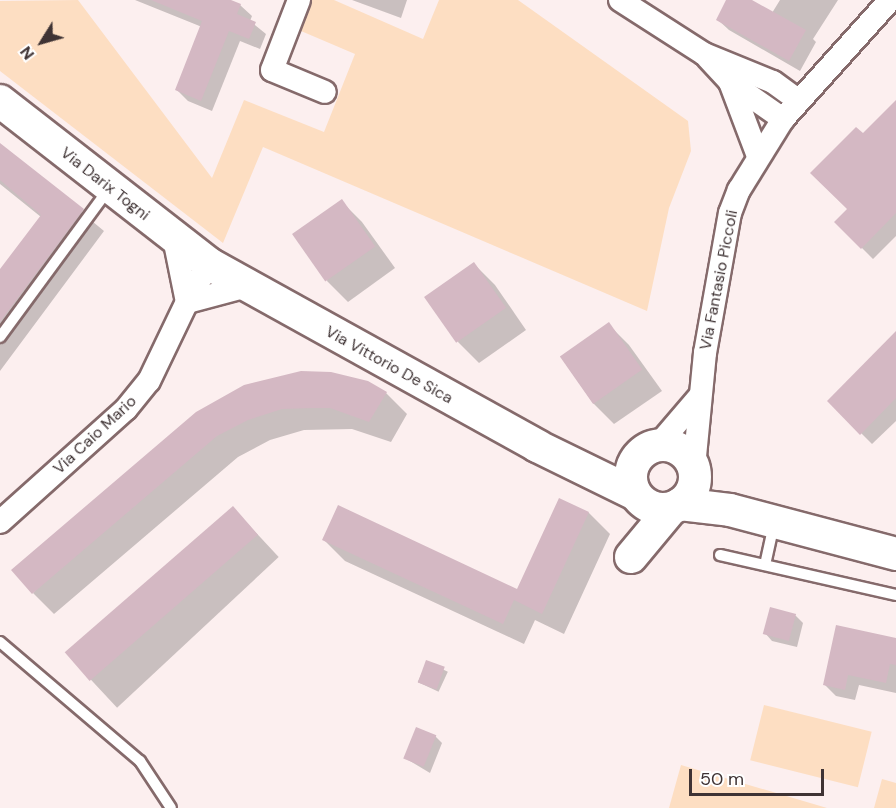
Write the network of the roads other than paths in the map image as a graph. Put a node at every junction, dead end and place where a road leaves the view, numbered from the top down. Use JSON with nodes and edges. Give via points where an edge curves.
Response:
{"nodes":[{"id":1,"x":298,"y":0,"type":"edge"},
{"id":2,"x":620,"y":0,"type":"edge"},
{"id":3,"x":890,"y":0,"type":"edge"},
{"id":4,"x":705,"y":54,"type":"junction"},
{"id":5,"x":730,"y":82,"type":"junction"},
{"id":6,"x":325,"y":92,"type":"dead end"},
{"id":7,"x":0,"y":101,"type":"edge"},
{"id":8,"x":799,"y":101,"type":"junction"},
{"id":9,"x":783,"y":119,"type":"junction"},
{"id":10,"x":758,"y":156,"type":"junction"},
{"id":11,"x":110,"y":187,"type":"junction"},
{"id":12,"x":174,"y":238,"type":"junction"},
{"id":13,"x":211,"y":265,"type":"junction"},
{"id":14,"x":247,"y":286,"type":"junction"},
{"id":15,"x":188,"y":302,"type":"junction"},
{"id":16,"x":0,"y":336,"type":"edge"},
{"id":17,"x":699,"y":398,"type":"junction"},
{"id":18,"x":659,"y":444,"type":"junction"},
{"id":19,"x":569,"y":463,"type":"junction"},
{"id":20,"x":633,"y":463,"type":"junction"},
{"id":21,"x":695,"y":472,"type":"junction"},
{"id":22,"x":657,"y":502,"type":"junction"},
{"id":23,"x":729,"y":510,"type":"junction"},
{"id":24,"x":0,"y":522,"type":"edge"},
{"id":25,"x":774,"y":524,"type":"junction"},
{"id":26,"x":634,"y":551,"type":"dead end"},
{"id":27,"x":896,"y":554,"type":"edge"},
{"id":28,"x":720,"y":555,"type":"dead end"},
{"id":29,"x":765,"y":565,"type":"junction"},
{"id":30,"x":896,"y":595,"type":"edge"},
{"id":31,"x":0,"y":642,"type":"edge"},
{"id":32,"x":171,"y":808,"type":"edge"}],
"edges":[{"from":1,"to":6,"type":"street","via":[[272,70]]},
{"from":2,"to":4,"type":"street"},
{"from":3,"to":8,"type":"street","name":"Via Fantasio Piccoli"},
{"from":4,"to":5,"type":"street"},
{"from":4,"to":8,"type":"street","via":[[773,81]]},
{"from":5,"to":9,"type":"street"},
{"from":5,"to":10,"type":"street"},
{"from":7,"to":11,"type":"street","name":"Via Darix Togni"},
{"from":8,"to":9,"type":"street","name":"Via Fantasio Piccoli"},
{"from":9,"to":10,"type":"street","name":"Via Fantasio Piccoli"},
{"from":10,"to":17,"type":"street","name":"Via Fantasio Piccoli","via":[[730,213]]},
{"from":11,"to":12,"type":"street","name":"Via Darix Togni"},
{"from":11,"to":16,"type":"lane"},
{"from":12,"to":13,"type":"street","name":"Via Darix Togni"},
{"from":12,"to":15,"type":"street"},
{"from":13,"to":14,"type":"street","name":"Via Vittorio De Sica"},
{"from":13,"to":15,"type":"street","name":"Via Caio Mario"},
{"from":14,"to":15,"type":"street"},
{"from":14,"to":19,"type":"street","name":"Via Vittorio De Sica"},
{"from":15,"to":24,"type":"street","name":"Via Caio Mario","via":[[149,381],[126,410]]},
{"from":17,"to":18,"type":"street"},
{"from":17,"to":21,"type":"street","name":"Via Fantasio Piccoli"},
{"from":18,"to":20,"type":"street","via":[[640,454]]},
{"from":18,"to":21,"type":"street","name":"Via Vittorio De Sica","via":[[680,449]]},
{"from":19,"to":20,"type":"street","name":"Via Vittorio De Sica"},
{"from":19,"to":22,"type":"street","name":"Via Vittorio De Sica"},
{"from":20,"to":22,"type":"street","via":[[630,473]]},
{"from":21,"to":22,"type":"street","via":[[688,497]]},
{"from":21,"to":23,"type":"street","name":"Via Vittorio De Sica"},
{"from":22,"to":23,"type":"street","name":"Via Vittorio De Sica"},
{"from":22,"to":26,"type":"street"},
{"from":23,"to":25,"type":"street","name":"Via Vittorio De Sica"},
{"from":25,"to":27,"type":"street","name":"Via Vittorio De Sica"},
{"from":25,"to":29,"type":"lane"},
{"from":28,"to":29,"type":"lane"},
{"from":29,"to":30,"type":"lane"},
{"from":31,"to":32,"type":"lane","via":[[140,761]]}]}
